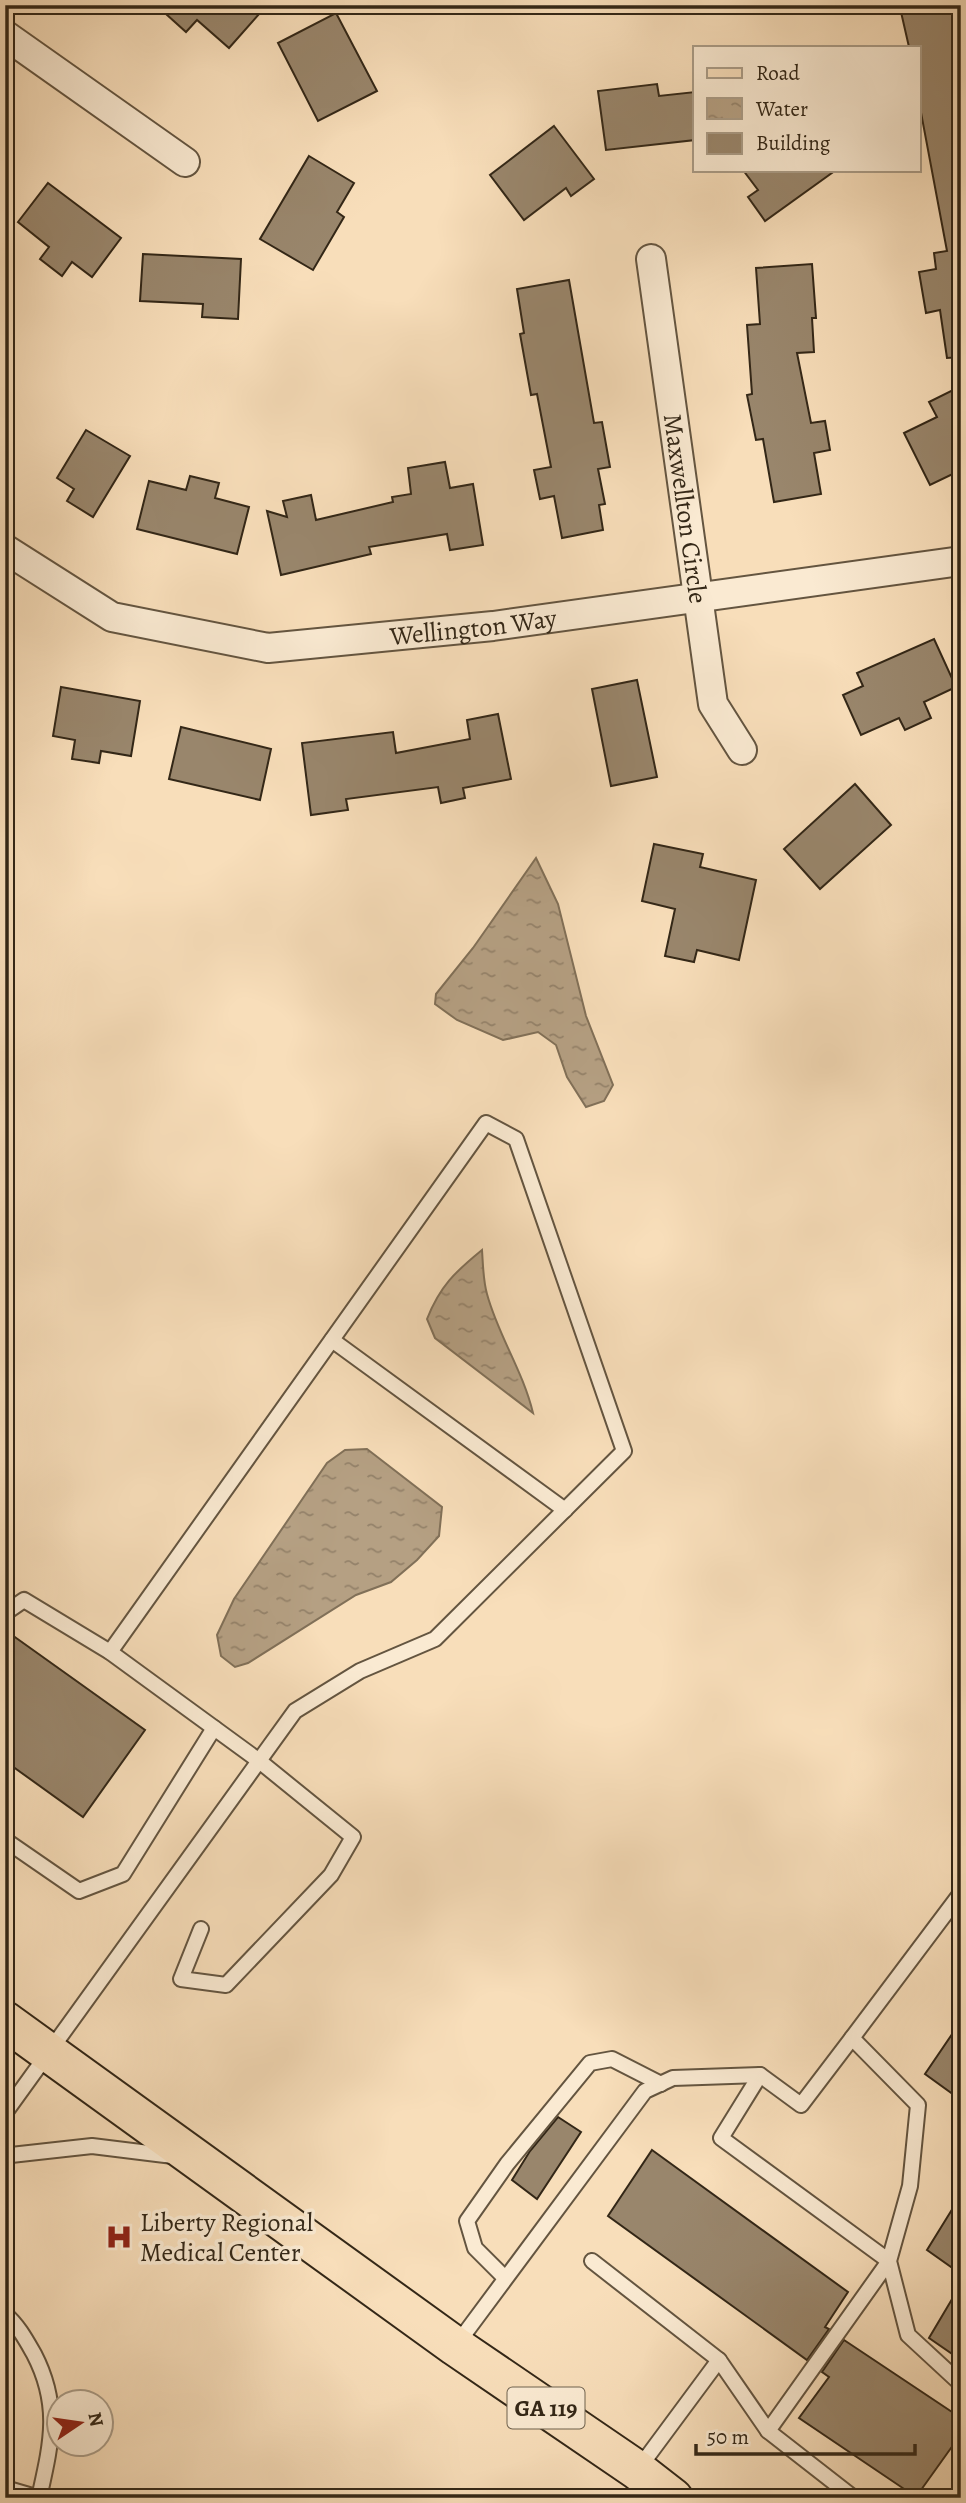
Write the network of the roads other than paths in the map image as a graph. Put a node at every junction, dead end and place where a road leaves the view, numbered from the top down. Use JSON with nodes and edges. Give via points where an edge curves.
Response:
{"nodes":[{"id":1,"x":5,"y":34,"type":"edge"},
{"id":2,"x":185,"y":163,"type":"dead end"},
{"id":3,"x":651,"y":259,"type":"dead end"},
{"id":4,"x":5,"y":549,"type":"edge"},
{"id":5,"x":961,"y":561,"type":"edge"},
{"id":6,"x":696,"y":598,"type":"junction"},
{"id":7,"x":742,"y":750,"type":"dead end"},
{"id":8,"x":332,"y":1340,"type":"junction"},
{"id":9,"x":565,"y":1510,"type":"junction"},
{"id":10,"x":5,"y":1613,"type":"edge"},
{"id":11,"x":110,"y":1652,"type":"junction"},
{"id":12,"x":214,"y":1728,"type":"junction"},
{"id":13,"x":258,"y":1760,"type":"junction"},
{"id":14,"x":5,"y":1840,"type":"edge"},
{"id":15,"x":961,"y":1893,"type":"edge"},
{"id":16,"x":201,"y":1928,"type":"dead end"},
{"id":17,"x":5,"y":2021,"type":"edge"},
{"id":18,"x":852,"y":2038,"type":"junction"},
{"id":19,"x":49,"y":2053,"type":"junction"},
{"id":20,"x":760,"y":2076,"type":"junction"},
{"id":21,"x":661,"y":2084,"type":"junction"},
{"id":22,"x":5,"y":2113,"type":"edge"},
{"id":23,"x":5,"y":2158,"type":"edge"},
{"id":24,"x":199,"y":2160,"type":"junction"},
{"id":25,"x":592,"y":2261,"type":"dead end"},
{"id":26,"x":889,"y":2261,"type":"junction"},
{"id":27,"x":505,"y":2278,"type":"junction"},
{"id":28,"x":5,"y":2314,"type":"edge"},
{"id":29,"x":455,"y":2346,"type":"junction"},
{"id":30,"x":719,"y":2360,"type":"junction"},
{"id":31,"x":961,"y":2384,"type":"edge"},
{"id":32,"x":768,"y":2431,"type":"junction"},
{"id":33,"x":638,"y":2470,"type":"junction"},
{"id":34,"x":5,"y":2488,"type":"edge"},
{"id":35,"x":39,"y":2498,"type":"edge"},
{"id":36,"x":673,"y":2498,"type":"edge"},
{"id":37,"x":854,"y":2498,"type":"edge"}],
"edges":[{"from":1,"to":2,"type":"street"},
{"from":3,"to":6,"type":"street","name":"Maxwellton Circle"},
{"from":4,"to":6,"type":"street","name":"Wellington Way","via":[[112,617],[268,648],[493,626]]},
{"from":5,"to":6,"type":"street","name":"Wellington Way"},
{"from":6,"to":7,"type":"street","name":"Maxwellton Circle","via":[[713,704]]},
{"from":8,"to":9,"type":"lane"},
{"from":8,"to":9,"type":"lane","via":[[486,1123],[516,1139],[624,1451]]},
{"from":8,"to":11,"type":"lane"},
{"from":9,"to":13,"type":"lane","via":[[435,1639],[360,1671],[295,1711]]},
{"from":10,"to":11,"type":"lane","via":[[24,1600]]},
{"from":11,"to":12,"type":"lane"},
{"from":12,"to":13,"type":"lane"},
{"from":12,"to":14,"type":"lane","via":[[122,1874],[79,1891]]},
{"from":13,"to":16,"type":"lane","via":[[353,1837],[331,1875],[226,1985],[181,1979]]},
{"from":13,"to":19,"type":"lane"},
{"from":15,"to":18,"type":"lane"},
{"from":17,"to":19,"type":"main road","number":"GA 119"},
{"from":18,"to":20,"type":"lane","via":[[801,2105]]},
{"from":18,"to":26,"type":"lane","via":[[918,2105],[911,2186]]},
{"from":19,"to":22,"type":"lane"},
{"from":19,"to":24,"type":"main road","number":"GA 119"},
{"from":20,"to":21,"type":"lane","via":[[673,2078]]},
{"from":20,"to":26,"type":"lane","via":[[722,2138]]},
{"from":21,"to":27,"type":"lane","via":[[645,2091]]},
{"from":21,"to":27,"type":"lane","via":[[612,2059],[590,2063],[507,2164],[467,2221],[475,2248]]},
{"from":23,"to":24,"type":"lane","via":[[92,2146]]},
{"from":24,"to":29,"type":"main road","number":"GA 119"},
{"from":25,"to":30,"type":"lane"},
{"from":26,"to":31,"type":"lane","via":[[908,2336]]},
{"from":26,"to":32,"type":"lane"},
{"from":27,"to":29,"type":"lane"},
{"from":28,"to":35,"type":"lane","via":[[42,2370],[51,2403],[51,2444]]},
{"from":29,"to":33,"type":"main road","number":"GA 119"},
{"from":30,"to":32,"type":"lane"},
{"from":30,"to":33,"type":"lane"},
{"from":32,"to":37,"type":"lane"},
{"from":33,"to":36,"type":"main road","number":"GA 119"},
{"from":34,"to":35,"type":"lane"}]}
